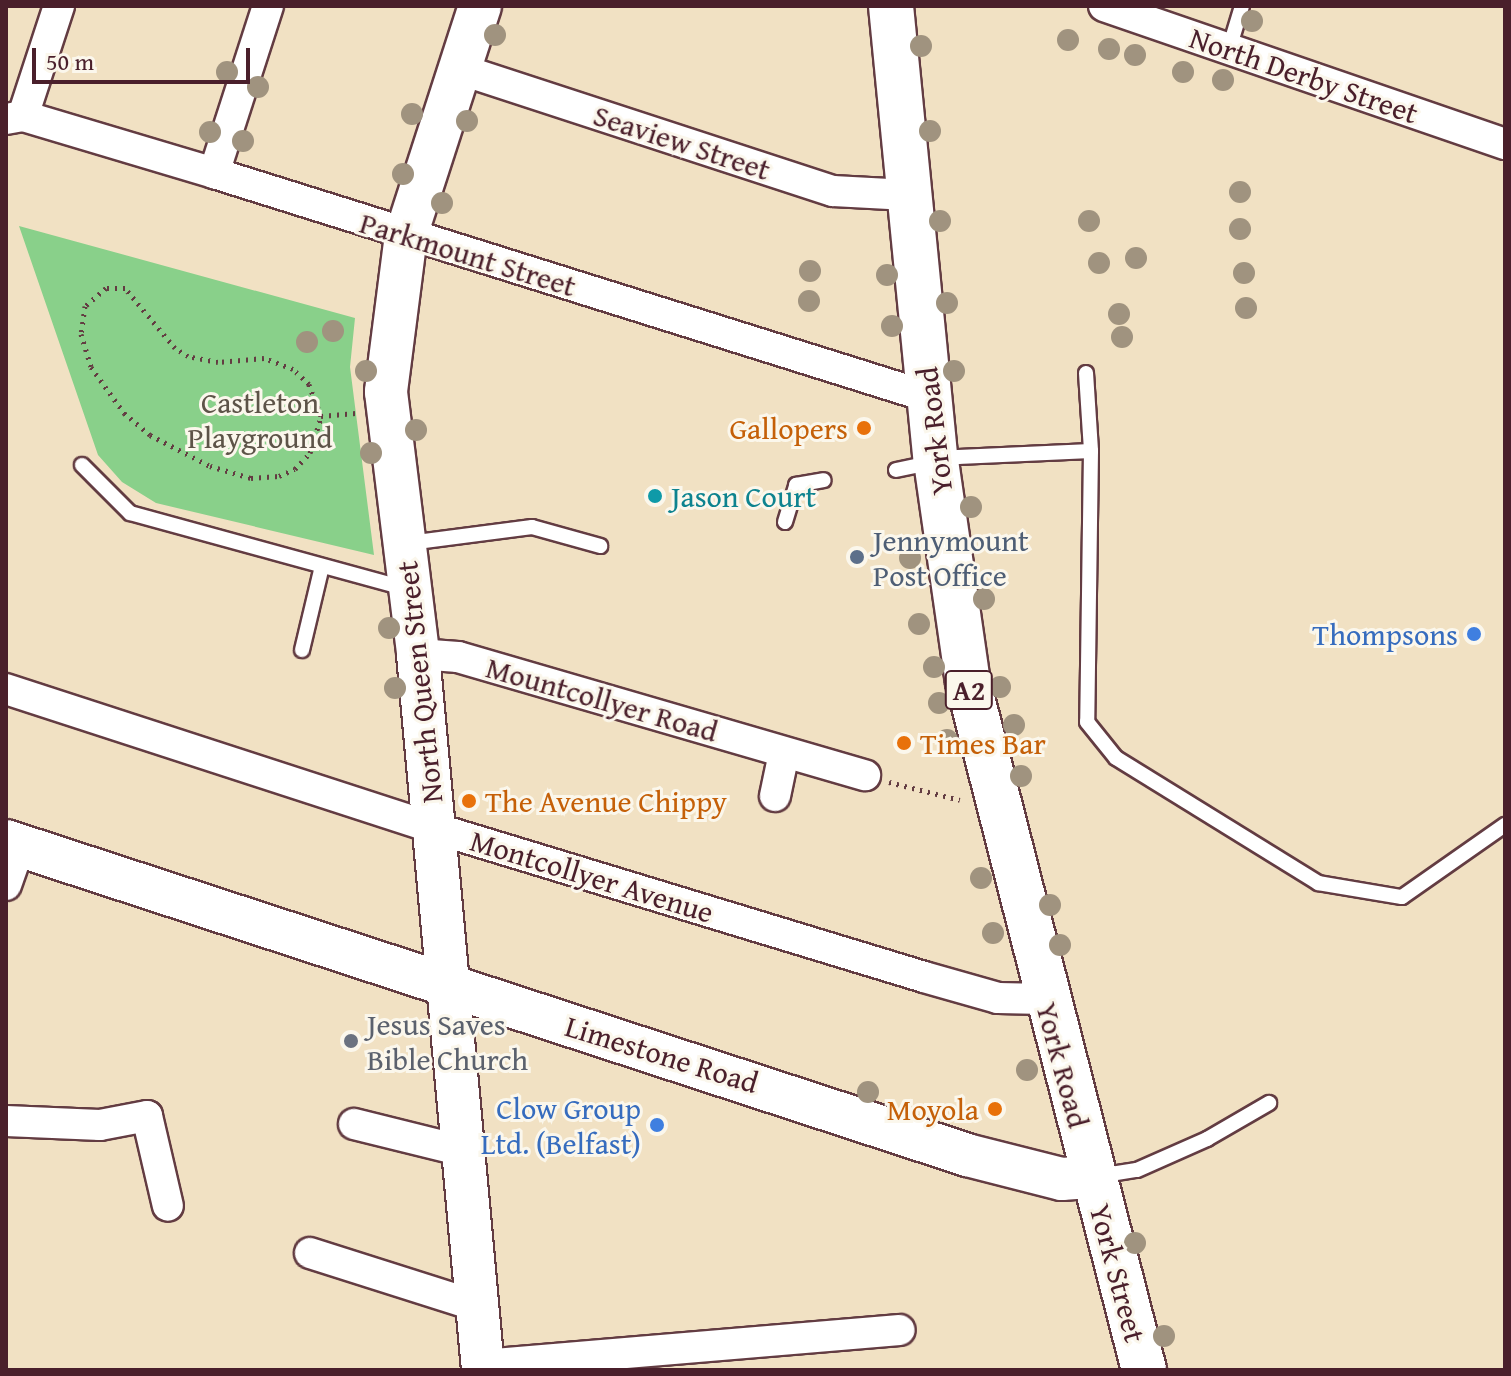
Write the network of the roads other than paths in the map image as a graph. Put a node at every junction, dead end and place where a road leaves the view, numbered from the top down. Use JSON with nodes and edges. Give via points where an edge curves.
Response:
{"nodes":[{"id":1,"x":59,"y":6,"type":"edge"},
{"id":2,"x":268,"y":6,"type":"edge"},
{"id":3,"x":480,"y":6,"type":"edge"},
{"id":4,"x":891,"y":6,"type":"edge"},
{"id":5,"x":1104,"y":6,"type":"edge"},
{"id":6,"x":1242,"y":6,"type":"edge"},
{"id":7,"x":1229,"y":49,"type":"junction"},
{"id":8,"x":459,"y":69,"type":"junction"},
{"id":9,"x":15,"y":118,"type":"edge"},
{"id":10,"x":1505,"y":144,"type":"edge"},
{"id":11,"x":214,"y":173,"type":"junction"},
{"id":12,"x":908,"y":195,"type":"junction"},
{"id":13,"x":406,"y":235,"type":"junction"},
{"id":14,"x":1086,"y":373,"type":"dead end"},
{"id":15,"x":929,"y":397,"type":"junction"},
{"id":16,"x":1091,"y":451,"type":"junction"},
{"id":17,"x":82,"y":465,"type":"dead end"},
{"id":18,"x":916,"y":465,"type":"junction"},
{"id":19,"x":824,"y":480,"type":"dead end"},
{"id":20,"x":785,"y":522,"type":"dead end"},
{"id":21,"x":405,"y":544,"type":"junction"},
{"id":22,"x":600,"y":546,"type":"dead end"},
{"id":23,"x":322,"y":566,"type":"junction"},
{"id":24,"x":411,"y":590,"type":"junction"},
{"id":25,"x":302,"y":650,"type":"dead end"},
{"id":26,"x":418,"y":654,"type":"junction"},
{"id":27,"x":6,"y":689,"type":"edge"},
{"id":28,"x":784,"y":753,"type":"junction"},
{"id":29,"x":865,"y":775,"type":"road end"},
{"id":30,"x":775,"y":796,"type":"dead end"},
{"id":31,"x":1505,"y":825,"type":"edge"},
{"id":32,"x":434,"y":828,"type":"junction"},
{"id":33,"x":13,"y":843,"type":"edge"},
{"id":34,"x":6,"y":885,"type":"edge"},
{"id":35,"x":448,"y":986,"type":"junction"},
{"id":36,"x":1045,"y":999,"type":"junction"},
{"id":37,"x":1269,"y":1103,"type":"dead end"},
{"id":38,"x":6,"y":1121,"type":"edge"},
{"id":39,"x":354,"y":1124,"type":"dead end"},
{"id":40,"x":463,"y":1151,"type":"junction"},
{"id":41,"x":1092,"y":1177,"type":"junction"},
{"id":42,"x":168,"y":1206,"type":"dead end"},
{"id":43,"x":310,"y":1253,"type":"dead end"},
{"id":44,"x":477,"y":1306,"type":"junction"},
{"id":45,"x":900,"y":1330,"type":"dead end"},
{"id":46,"x":733,"y":1357,"type":"edge"},
{"id":47,"x":607,"y":1362,"type":"edge"},
{"id":48,"x":483,"y":1367,"type":"edge"},
{"id":49,"x":1144,"y":1370,"type":"edge"}],
"edges":[{"from":1,"to":9,"type":"street"},
{"from":2,"to":11,"type":"street"},
{"from":3,"to":8,"type":"main road","name":"North Queen Street"},
{"from":4,"to":12,"type":"main road","name":"York Road","number":"A2"},
{"from":5,"to":7,"type":"street","name":"North Derby Street"},
{"from":6,"to":7,"type":"lane"},
{"from":7,"to":10,"type":"street","name":"North Derby Street"},
{"from":8,"to":12,"type":"street","name":"Seaview Street","via":[[833,191]]},
{"from":8,"to":13,"type":"main road","name":"North Queen Street"},
{"from":9,"to":11,"type":"street","name":"Parkmount Street"},
{"from":11,"to":13,"type":"street","name":"Parkmount Street"},
{"from":12,"to":15,"type":"main road","name":"York Road","number":"A2"},
{"from":13,"to":15,"type":"street","name":"Parkmount Street"},
{"from":13,"to":21,"type":"main road","name":"North Queen Street","via":[[388,352],[389,410]]},
{"from":14,"to":16,"type":"lane"},
{"from":15,"to":18,"type":"main road","name":"York Road","number":"A2"},
{"from":16,"to":18,"type":"lane"},
{"from":16,"to":31,"type":"lane","via":[[1087,722],[1116,758],[1318,883],[1402,897],[1487,832]]},
{"from":17,"to":23,"type":"lane","via":[[130,513]]},
{"from":18,"to":36,"type":"main road","name":"York Road","number":"A2"},
{"from":19,"to":20,"type":"lane","via":[[796,485]]},
{"from":21,"to":22,"type":"lane","via":[[532,527]]},
{"from":21,"to":24,"type":"main road","name":"North Queen Street"},
{"from":23,"to":24,"type":"lane"},
{"from":23,"to":25,"type":"lane"},
{"from":24,"to":26,"type":"main road","name":"North Queen Street"},
{"from":26,"to":28,"type":"street","name":"Mountcollyer Road","via":[[458,657]]},
{"from":26,"to":32,"type":"main road","name":"North Queen Street"},
{"from":27,"to":32,"type":"street","name":"Montcollyer Avenue"},
{"from":28,"to":29,"type":"street","name":"Mountcollyer Road"},
{"from":28,"to":30,"type":"street"},
{"from":32,"to":35,"type":"main road","name":"North Queen Street"},
{"from":32,"to":36,"type":"street","name":"Montcollyer Avenue","via":[[955,986],[998,998]]},
{"from":33,"to":34,"type":"street"},
{"from":33,"to":35,"type":"main road","name":"Limestone Road"},
{"from":35,"to":40,"type":"main road","name":"North Queen Street"},
{"from":35,"to":41,"type":"main road","name":"Limestone Road","via":[[967,1155],[1062,1179]]},
{"from":36,"to":41,"type":"main road","name":"York Road","number":"A2"},
{"from":37,"to":41,"type":"lane","via":[[1207,1139],[1137,1170]]},
{"from":38,"to":42,"type":"street","via":[[100,1125],[147,1116]]},
{"from":39,"to":40,"type":"street"},
{"from":40,"to":44,"type":"main road","name":"North Queen Street"},
{"from":41,"to":49,"type":"main road","name":"York Street","number":"A2"},
{"from":43,"to":44,"type":"street"},
{"from":44,"to":48,"type":"main road","name":"North Queen Street"},
{"from":45,"to":46,"type":"street"},
{"from":46,"to":47,"type":"street"},
{"from":47,"to":48,"type":"street"}]}
